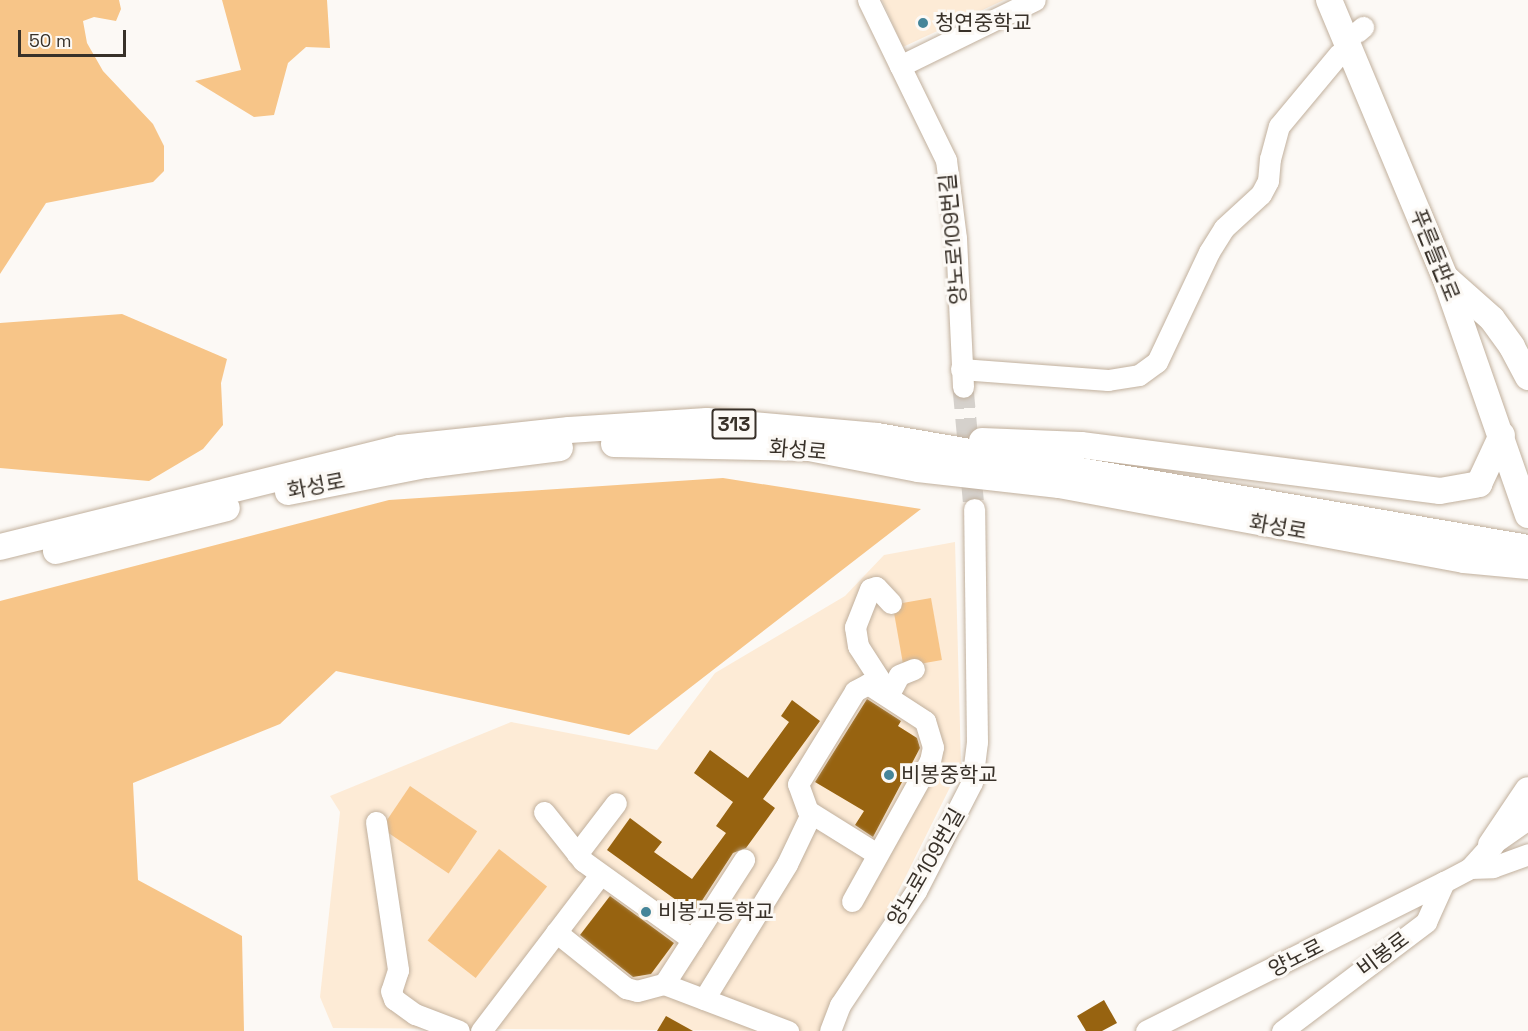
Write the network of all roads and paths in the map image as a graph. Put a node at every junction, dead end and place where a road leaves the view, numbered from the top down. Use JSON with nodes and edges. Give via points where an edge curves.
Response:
{"nodes":[{"id":1,"x":868,"y":0,"type":"edge"},
{"id":2,"x":1035,"y":0,"type":"edge"},
{"id":3,"x":1329,"y":0,"type":"edge"},
{"id":4,"x":1339,"y":54,"type":"dead end"},
{"id":5,"x":900,"y":66,"type":"junction"},
{"id":6,"x":1445,"y":277,"type":"junction"},
{"id":7,"x":1528,"y":377,"type":"edge"},
{"id":8,"x":1502,"y":435,"type":"junction"},
{"id":9,"x":877,"y":436,"type":"junction"},
{"id":10,"x":974,"y":508,"type":"tunnel mouth"},
{"id":11,"x":1528,"y":515,"type":"edge"},
{"id":12,"x":0,"y":547,"type":"edge"},
{"id":13,"x":1528,"y":548,"type":"edge"},
{"id":14,"x":1468,"y":550,"type":"junction"},
{"id":15,"x":0,"y":565,"type":"edge"},
{"id":16,"x":1528,"y":566,"type":"edge"},
{"id":17,"x":891,"y":603,"type":"dead end"},
{"id":18,"x":914,"y":669,"type":"dead end"},
{"id":19,"x":888,"y":694,"type":"junction"},
{"id":20,"x":1528,"y":790,"type":"edge"},
{"id":21,"x":616,"y":803,"type":"dead end"},
{"id":22,"x":544,"y":812,"type":"dead end"},
{"id":23,"x":811,"y":814,"type":"junction"},
{"id":24,"x":1528,"y":819,"type":"edge"},
{"id":25,"x":376,"y":822,"type":"dead end"},
{"id":26,"x":1491,"y":845,"type":"junction"},
{"id":27,"x":577,"y":854,"type":"junction"},
{"id":28,"x":877,"y":854,"type":"junction"},
{"id":29,"x":1528,"y":854,"type":"edge"},
{"id":30,"x":744,"y":860,"type":"dead end"},
{"id":31,"x":1470,"y":868,"type":"junction"},
{"id":32,"x":600,"y":875,"type":"junction"},
{"id":33,"x":1444,"y":882,"type":"junction"},
{"id":34,"x":852,"y":901,"type":"dead end"},
{"id":35,"x":556,"y":932,"type":"junction"},
{"id":36,"x":693,"y":940,"type":"junction"},
{"id":37,"x":664,"y":984,"type":"junction"},
{"id":38,"x":704,"y":999,"type":"junction"},
{"id":39,"x":459,"y":1031,"type":"edge"},
{"id":40,"x":481,"y":1031,"type":"edge"},
{"id":41,"x":788,"y":1031,"type":"edge"},
{"id":42,"x":830,"y":1031,"type":"edge"},
{"id":43,"x":1146,"y":1031,"type":"edge"},
{"id":44,"x":1282,"y":1031,"type":"edge"}],
"edges":[{"from":1,"to":5,"type":"street","name":"양노로109번길"},
{"from":2,"to":5,"type":"street"},
{"from":3,"to":6,"type":"main road","name":"푸른들판로"},
{"from":4,"to":5,"type":"street","name":"양노로109번길","via":[[1280,126],[1268,181],[1261,194],[1224,228],[1209,252],[1157,362],[1139,375],[1108,380],[962,378],[956,238],[946,160]]},
{"from":6,"to":7,"type":"main road","via":[[1492,320]]},
{"from":6,"to":8,"type":"main road","name":"푸른들판로"},
{"from":8,"to":9,"type":"main road","number":"313","via":[[1479,484],[1440,491],[1081,445]]},
{"from":8,"to":11,"type":"main road","name":"푸른들판로"},
{"from":9,"to":12,"type":"main road","name":"화성로","number":"313","via":[[707,421],[569,430],[400,448]]},
{"from":9,"to":14,"type":"main road","name":"화성로","number":"313"},
{"from":10,"to":42,"type":"street","name":"양노로109번길","via":[[977,742],[972,783],[916,891],[840,1005]]},
{"from":13,"to":14,"type":"main road","number":"313"},
{"from":14,"to":15,"type":"main road","name":"화성로","number":"313","via":[[1059,485],[918,469],[809,448],[636,442],[426,465],[266,496],[178,522]]},
{"from":14,"to":16,"type":"main road","name":"화성로","number":"313"},
{"from":17,"to":19,"type":"street","via":[[876,587],[870,589],[854,633]]},
{"from":18,"to":19,"type":"street","via":[[899,675]]},
{"from":19,"to":23,"type":"street","via":[[873,684],[863,684],[855,691],[799,779],[799,793]]},
{"from":19,"to":28,"type":"street","via":[[925,721],[933,747],[930,761]]},
{"from":20,"to":26,"type":"main road"},
{"from":21,"to":27,"type":"street"},
{"from":22,"to":27,"type":"street"},
{"from":23,"to":28,"type":"street"},
{"from":23,"to":38,"type":"street","via":[[787,864]]},
{"from":24,"to":26,"type":"street"},
{"from":25,"to":39,"type":"street","via":[[398,970],[391,991],[394,999],[415,1014]]},
{"from":26,"to":31,"type":"street"},
{"from":27,"to":32,"type":"street"},
{"from":28,"to":34,"type":"street"},
{"from":29,"to":31,"type":"street","via":[[1493,867]]},
{"from":30,"to":36,"type":"street"},
{"from":31,"to":33,"type":"street"},
{"from":32,"to":35,"type":"street"},
{"from":32,"to":36,"type":"street"},
{"from":33,"to":43,"type":"street","name":"양노로"},
{"from":33,"to":44,"type":"street","name":"비봉로","via":[[1426,921]]},
{"from":35,"to":37,"type":"street","via":[[626,988],[637,991]]},
{"from":35,"to":40,"type":"street"},
{"from":36,"to":37,"type":"street"},
{"from":37,"to":38,"type":"street"},
{"from":38,"to":41,"type":"street"}]}
